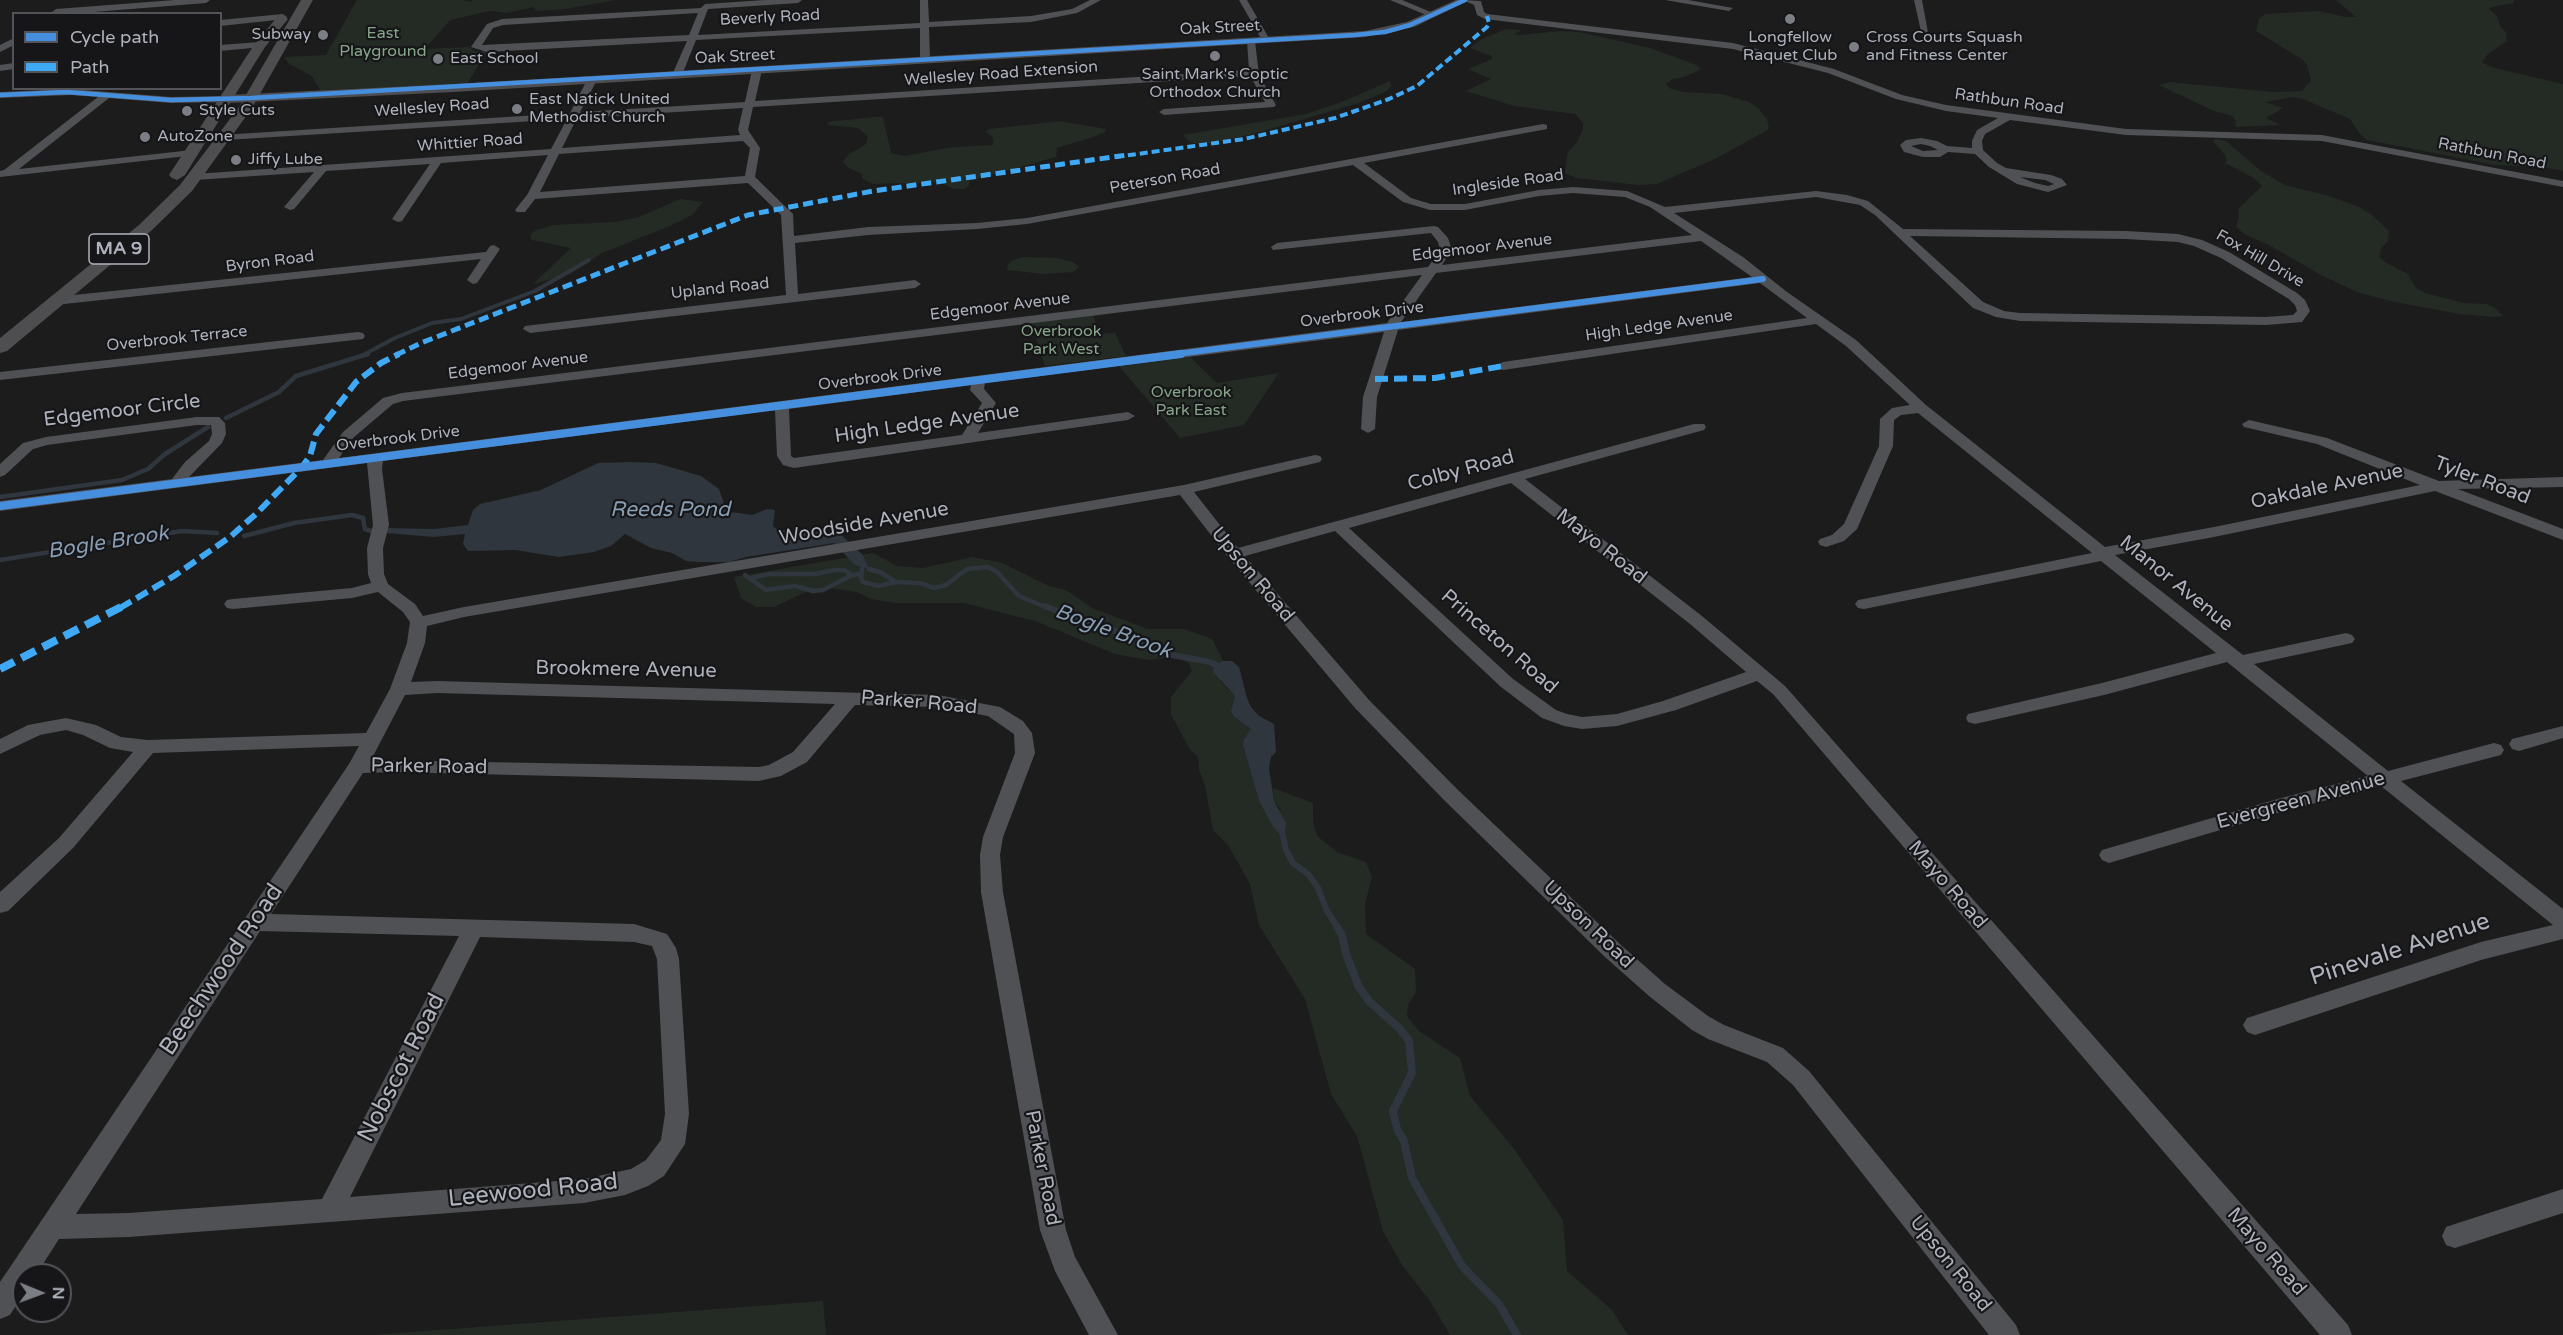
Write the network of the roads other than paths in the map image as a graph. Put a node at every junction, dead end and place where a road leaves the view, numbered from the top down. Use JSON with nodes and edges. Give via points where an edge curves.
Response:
{"nodes":[{"id":1,"x":67,"y":0,"type":"edge"},
{"id":2,"x":206,"y":0,"type":"edge"},
{"id":3,"x":296,"y":0,"type":"edge"},
{"id":4,"x":307,"y":0,"type":"edge"},
{"id":5,"x":798,"y":0,"type":"edge"},
{"id":6,"x":924,"y":0,"type":"edge"},
{"id":7,"x":1097,"y":0,"type":"edge"},
{"id":8,"x":1243,"y":0,"type":"edge"},
{"id":9,"x":1394,"y":0,"type":"edge"},
{"id":10,"x":1466,"y":0,"type":"edge"},
{"id":11,"x":1669,"y":0,"type":"edge"},
{"id":12,"x":1918,"y":0,"type":"edge"},
{"id":13,"x":705,"y":8,"type":"junction"},
{"id":14,"x":1729,"y":8,"type":"dead end"},
{"id":15,"x":56,"y":12,"type":"edge"},
{"id":16,"x":67,"y":12,"type":"edge"},
{"id":17,"x":1434,"y":15,"type":"junction"},
{"id":18,"x":283,"y":17,"type":"junction"},
{"id":19,"x":222,"y":23,"type":"edge"},
{"id":20,"x":924,"y":25,"type":"junction"},
{"id":21,"x":1926,"y":36,"type":"dead end"},
{"id":22,"x":691,"y":38,"type":"junction"},
{"id":23,"x":1266,"y":40,"type":"junction"},
{"id":24,"x":1251,"y":41,"type":"junction"},
{"id":25,"x":260,"y":45,"type":"junction"},
{"id":26,"x":222,"y":48,"type":"edge"},
{"id":27,"x":925,"y":60,"type":"junction"},
{"id":28,"x":757,"y":70,"type":"junction"},
{"id":29,"x":1254,"y":73,"type":"junction"},
{"id":30,"x":677,"y":75,"type":"junction"},
{"id":31,"x":592,"y":80,"type":"junction"},
{"id":32,"x":12,"y":94,"type":"junction"},
{"id":33,"x":108,"y":94,"type":"junction"},
{"id":34,"x":0,"y":95,"type":"edge"},
{"id":35,"x":251,"y":98,"type":"junction"},
{"id":36,"x":227,"y":99,"type":"junction"},
{"id":37,"x":0,"y":103,"type":"edge"},
{"id":38,"x":750,"y":104,"type":"junction"},
{"id":39,"x":1164,"y":112,"type":"dead end"},
{"id":40,"x":574,"y":114,"type":"junction"},
{"id":41,"x":2007,"y":117,"type":"junction"},
{"id":42,"x":1543,"y":127,"type":"dead end"},
{"id":43,"x":225,"y":137,"type":"junction"},
{"id":44,"x":746,"y":138,"type":"junction"},
{"id":45,"x":1945,"y":149,"type":"dead end"},
{"id":46,"x":1978,"y":151,"type":"junction"},
{"id":47,"x":192,"y":153,"type":"junction"},
{"id":48,"x":554,"y":153,"type":"junction"},
{"id":49,"x":438,"y":160,"type":"junction"},
{"id":50,"x":1355,"y":161,"type":"junction"},
{"id":51,"x":323,"y":168,"type":"junction"},
{"id":52,"x":2003,"y":171,"type":"dead end"},
{"id":53,"x":2,"y":175,"type":"edge"},
{"id":54,"x":195,"y":177,"type":"junction"},
{"id":55,"x":751,"y":179,"type":"junction"},
{"id":56,"x":2563,"y":184,"type":"edge"},
{"id":57,"x":532,"y":196,"type":"junction"},
{"id":58,"x":290,"y":207,"type":"dead end"},
{"id":59,"x":521,"y":210,"type":"dead end"},
{"id":60,"x":1662,"y":211,"type":"junction"},
{"id":61,"x":398,"y":219,"type":"dead end"},
{"id":62,"x":1900,"y":232,"type":"junction"},
{"id":63,"x":1703,"y":237,"type":"junction"},
{"id":64,"x":790,"y":240,"type":"junction"},
{"id":65,"x":1277,"y":247,"type":"dead end"},
{"id":66,"x":1431,"y":272,"type":"junction"},
{"id":67,"x":473,"y":279,"type":"dead end"},
{"id":68,"x":1763,"y":279,"type":"junction"},
{"id":69,"x":915,"y":284,"type":"dead end"},
{"id":70,"x":792,"y":298,"type":"junction"},
{"id":71,"x":55,"y":301,"type":"junction"},
{"id":72,"x":1819,"y":320,"type":"junction"},
{"id":73,"x":1392,"y":326,"type":"junction"},
{"id":74,"x":530,"y":329,"type":"dead end"},
{"id":75,"x":0,"y":332,"type":"edge"},
{"id":76,"x":358,"y":336,"type":"dead end"},
{"id":77,"x":0,"y":347,"type":"edge"},
{"id":78,"x":1503,"y":366,"type":"dead end"},
{"id":79,"x":0,"y":376,"type":"edge"},
{"id":80,"x":978,"y":380,"type":"junction"},
{"id":81,"x":782,"y":405,"type":"junction"},
{"id":82,"x":1921,"y":408,"type":"junction"},
{"id":83,"x":1128,"y":416,"type":"dead end"},
{"id":84,"x":2249,"y":423,"type":"dead end"},
{"id":85,"x":1699,"y":427,"type":"dead end"},
{"id":86,"x":1368,"y":429,"type":"dead end"},
{"id":87,"x":967,"y":440,"type":"junction"},
{"id":88,"x":376,"y":458,"type":"junction"},
{"id":89,"x":1314,"y":459,"type":"dead end"},
{"id":90,"x":328,"y":463,"type":"junction"},
{"id":91,"x":0,"y":472,"type":"edge"},
{"id":92,"x":1515,"y":478,"type":"junction"},
{"id":93,"x":2563,"y":482,"type":"edge"},
{"id":94,"x":177,"y":483,"type":"junction"},
{"id":95,"x":2435,"y":486,"type":"junction"},
{"id":96,"x":1184,"y":490,"type":"junction"},
{"id":97,"x":0,"y":506,"type":"edge"},
{"id":98,"x":1338,"y":526,"type":"junction"},
{"id":99,"x":2563,"y":535,"type":"edge"},
{"id":100,"x":1826,"y":542,"type":"dead end"},
{"id":101,"x":2103,"y":553,"type":"junction"},
{"id":102,"x":1234,"y":554,"type":"junction"},
{"id":103,"x":381,"y":586,"type":"junction"},
{"id":104,"x":233,"y":604,"type":"dead end"},
{"id":105,"x":1864,"y":604,"type":"dead end"},
{"id":106,"x":420,"y":622,"type":"junction"},
{"id":107,"x":2346,"y":639,"type":"dead end"},
{"id":108,"x":2235,"y":659,"type":"junction"},
{"id":109,"x":1761,"y":673,"type":"junction"},
{"id":110,"x":399,"y":689,"type":"junction"},
{"id":111,"x":851,"y":698,"type":"junction"},
{"id":112,"x":1975,"y":718,"type":"dead end"},
{"id":113,"x":2563,"y":732,"type":"edge"},
{"id":114,"x":374,"y":739,"type":"junction"},
{"id":115,"x":2519,"y":744,"type":"dead end"},
{"id":116,"x":0,"y":747,"type":"edge"},
{"id":117,"x":148,"y":747,"type":"junction"},
{"id":118,"x":2494,"y":750,"type":"dead end"},
{"id":119,"x":357,"y":767,"type":"junction"},
{"id":120,"x":2385,"y":778,"type":"junction"},
{"id":121,"x":2109,"y":855,"type":"dead end"},
{"id":122,"x":4,"y":895,"type":"edge"},
{"id":123,"x":2563,"y":921,"type":"edge"},
{"id":124,"x":254,"y":922,"type":"junction"},
{"id":125,"x":474,"y":928,"type":"junction"},
{"id":126,"x":2563,"y":931,"type":"edge"},
{"id":127,"x":2255,"y":1025,"type":"dead end"},
{"id":128,"x":2563,"y":1201,"type":"edge"},
{"id":129,"x":330,"y":1209,"type":"junction"},
{"id":130,"x":52,"y":1227,"type":"junction"},
{"id":131,"x":2455,"y":1236,"type":"dead end"},
{"id":132,"x":0,"y":1306,"type":"edge"},
{"id":133,"x":1104,"y":1335,"type":"edge"},
{"id":134,"x":2006,"y":1335,"type":"edge"},
{"id":135,"x":2338,"y":1335,"type":"edge"}],
"edges":[{"from":1,"to":15,"type":"street"},
{"from":2,"to":16,"type":"street"},
{"from":3,"to":18,"type":"highway","number":"MA 9"},
{"from":4,"to":35,"type":"highway","number":"MA 9"},
{"from":5,"to":13,"type":"street"},
{"from":6,"to":20,"type":"street"},
{"from":7,"to":20,"type":"street","name":"Beverly Road","via":[[1074,11],[1050,16]]},
{"from":8,"to":23,"type":"street"},
{"from":9,"to":17,"type":"street"},
{"from":10,"to":17,"type":"main road","name":"Oak Street"},
{"from":10,"to":41,"type":"street","name":"Rathbun Road","via":[[1478,3],[1485,16],[1724,44],[1831,71],[1921,103]]},
{"from":11,"to":14,"type":"street"},
{"from":12,"to":21,"type":"street"},
{"from":13,"to":22,"type":"street"},
{"from":13,"to":22,"type":"street","name":"Beverly Road","via":[[497,23],[476,46]]},
{"from":17,"to":23,"type":"main road","name":"Oak Street","via":[[1376,33]]},
{"from":18,"to":19,"type":"street"},
{"from":18,"to":25,"type":"highway","number":"MA 9"},
{"from":20,"to":22,"type":"street","name":"Beverly Road"},
{"from":20,"to":27,"type":"street"},
{"from":22,"to":30,"type":"street"},
{"from":23,"to":24,"type":"main road","name":"Oak Street"},
{"from":24,"to":27,"type":"main road","name":"Oak Street"},
{"from":24,"to":29,"type":"street"},
{"from":25,"to":26,"type":"street"},
{"from":25,"to":36,"type":"highway","number":"MA 9"},
{"from":27,"to":28,"type":"main road","name":"Oak Street"},
{"from":28,"to":30,"type":"main road","name":"Oak Street"},
{"from":28,"to":38,"type":"street"},
{"from":29,"to":38,"type":"street","name":"Wellesley Road Extension"},
{"from":29,"to":39,"type":"street","via":[[1271,105]]},
{"from":30,"to":31,"type":"main road","name":"Oak Street"},
{"from":31,"to":35,"type":"main road","name":"Oak Street"},
{"from":31,"to":40,"type":"street"},
{"from":32,"to":33,"type":"street","name":"Oak Street"},
{"from":32,"to":34,"type":"street","name":"Oak Street"},
{"from":32,"to":37,"type":"street"},
{"from":33,"to":36,"type":"street","name":"Oak Street"},
{"from":33,"to":53,"type":"street"},
{"from":35,"to":36,"type":"main road","name":"Oak Street"},
{"from":35,"to":43,"type":"highway","number":"MA 9"},
{"from":36,"to":47,"type":"highway","number":"MA 9"},
{"from":38,"to":40,"type":"street","name":"Wellesley Road"},
{"from":38,"to":44,"type":"street","via":[[743,130]]},
{"from":40,"to":43,"type":"street","name":"Wellesley Road"},
{"from":40,"to":48,"type":"street"},
{"from":41,"to":46,"type":"street","via":[[1981,132]]},
{"from":41,"to":56,"type":"street","name":"Rathbun Road","via":[[2143,133],[2322,138]]},
{"from":42,"to":50,"type":"street","name":"Peterson Road"},
{"from":43,"to":54,"type":"highway","number":"MA 9"},
{"from":44,"to":48,"type":"street","name":"Whittier Road"},
{"from":44,"to":55,"type":"street","via":[[755,148]]},
{"from":45,"to":46,"type":"street"},
{"from":46,"to":52,"type":"street"},
{"from":47,"to":53,"type":"street"},
{"from":47,"to":75,"type":"highway","number":"MA 9","via":[[144,214]]},
{"from":48,"to":49,"type":"street","name":"Whittier Road"},
{"from":48,"to":57,"type":"street"},
{"from":49,"to":51,"type":"street","name":"Whittier Road"},
{"from":49,"to":61,"type":"street"},
{"from":50,"to":60,"type":"street","name":"Ingleside Road","via":[[1401,197],[1421,205],[1465,207],[1574,190],[1634,196]]},
{"from":50,"to":64,"type":"street","name":"Peterson Road","via":[[1027,221]]},
{"from":51,"to":54,"type":"street","name":"Whittier Road"},
{"from":51,"to":58,"type":"street"},
{"from":54,"to":71,"type":"highway","number":"MA 9","via":[[154,219]]},
{"from":55,"to":57,"type":"street"},
{"from":55,"to":64,"type":"street","via":[[788,214]]},
{"from":57,"to":59,"type":"street"},
{"from":60,"to":62,"type":"street","name":"Fox Hill Drive","via":[[1798,195],[1831,195],[1864,203]]},
{"from":60,"to":63,"type":"street","name":"Ingleside Road"},
{"from":62,"to":62,"type":"street","name":"Fox Hill Drive","via":[[1978,305],[2001,314],[2083,320],[2266,321],[2297,319],[2304,311],[2293,296],[2225,255],[2178,238]]},
{"from":63,"to":66,"type":"street","name":"Edgemoor Avenue"},
{"from":63,"to":68,"type":"street","name":"Ingleside Road"},
{"from":64,"to":70,"type":"street"},
{"from":65,"to":66,"type":"street","via":[[1434,229],[1446,250]]},
{"from":66,"to":73,"type":"street"},
{"from":66,"to":90,"type":"street","name":"Edgemoor Avenue","via":[[402,397],[388,401],[348,435]]},
{"from":67,"to":71,"type":"street","name":"Byron Road","via":[[493,250]]},
{"from":68,"to":72,"type":"street","name":"Manor Avenue"},
{"from":68,"to":73,"type":"street","name":"Overbrook Drive"},
{"from":69,"to":70,"type":"street","name":"Upland Road"},
{"from":70,"to":74,"type":"street","name":"Upland Road"},
{"from":71,"to":77,"type":"highway","number":"MA 9"},
{"from":72,"to":78,"type":"street","name":"High Ledge Avenue"},
{"from":72,"to":82,"type":"street","name":"Manor Avenue","via":[[1851,343]]},
{"from":73,"to":80,"type":"street","name":"Overbrook Drive"},
{"from":73,"to":86,"type":"street","via":[[1370,396]]},
{"from":76,"to":79,"type":"street","name":"Overbrook Terrace"},
{"from":80,"to":81,"type":"street","name":"Overbrook Drive"},
{"from":80,"to":87,"type":"street","via":[[977,390],[989,403]]},
{"from":81,"to":87,"type":"street","name":"High Ledge Avenue","via":[[784,456],[788,462]]},
{"from":81,"to":88,"type":"street","name":"Overbrook Drive"},
{"from":82,"to":100,"type":"street","via":[[1897,411],[1887,419],[1886,446],[1851,526],[1838,538]]},
{"from":82,"to":101,"type":"street","name":"Manor Avenue"},
{"from":83,"to":87,"type":"street","name":"High Ledge Avenue"},
{"from":84,"to":95,"type":"street","name":"Tyler Road","via":[[2322,441]]},
{"from":85,"to":92,"type":"street","name":"Colby Road"},
{"from":88,"to":90,"type":"street","name":"Overbrook Drive"},
{"from":88,"to":103,"type":"street","via":[[381,525],[374,565]]},
{"from":89,"to":96,"type":"street","name":"Woodside Avenue"},
{"from":90,"to":94,"type":"street","name":"Overbrook Drive"},
{"from":91,"to":94,"type":"street","name":"Edgemoor Circle","via":[[28,446],[46,441],[197,421],[218,423],[215,443]]},
{"from":92,"to":98,"type":"street","name":"Colby Road"},
{"from":92,"to":109,"type":"street","name":"Mayo Road"},
{"from":93,"to":95,"type":"street","name":"Oakdale Avenue"},
{"from":94,"to":97,"type":"street","name":"Overbrook Drive"},
{"from":95,"to":99,"type":"street","name":"Tyler Road"},
{"from":95,"to":101,"type":"street","name":"Oakdale Avenue"},
{"from":96,"to":102,"type":"street","name":"Upson Road"},
{"from":96,"to":106,"type":"street","name":"Woodside Avenue"},
{"from":98,"to":102,"type":"street","name":"Colby Road"},
{"from":98,"to":109,"type":"street","name":"Princeton Road","via":[[1507,683],[1549,714],[1564,720],[1617,720]]},
{"from":101,"to":105,"type":"street","name":"Oakdale Avenue"},
{"from":101,"to":108,"type":"street","name":"Manor Avenue"},
{"from":102,"to":134,"type":"street","name":"Upson Road","via":[[1381,724],[1613,951],[1700,1023],[1775,1055],[1801,1078]]},
{"from":103,"to":104,"type":"street","via":[[352,593]]},
{"from":103,"to":106,"type":"street"},
{"from":106,"to":110,"type":"street","name":"Beechwood Road"},
{"from":107,"to":108,"type":"street"},
{"from":108,"to":112,"type":"street","via":[[2165,671]]},
{"from":108,"to":120,"type":"street","name":"Manor Avenue"},
{"from":109,"to":135,"type":"street","name":"Mayo Road","via":[[1794,706]]},
{"from":110,"to":111,"type":"street","name":"Brookmere Avenue"},
{"from":110,"to":114,"type":"street","name":"Beechwood Road"},
{"from":111,"to":119,"type":"street","name":"Parker Road","via":[[800,757],[759,774]]},
{"from":111,"to":133,"type":"street","name":"Parker Road","via":[[977,706],[1006,717],[1023,733],[1025,753],[993,837],[992,892],[1053,1230],[1064,1262]]},
{"from":113,"to":115,"type":"street"},
{"from":114,"to":117,"type":"street"},
{"from":114,"to":119,"type":"street","name":"Beechwood Road"},
{"from":116,"to":117,"type":"street","via":[[35,730],[66,724],[117,743]]},
{"from":117,"to":122,"type":"street","via":[[66,843]]},
{"from":118,"to":120,"type":"street","name":"Evergreen Avenue"},
{"from":119,"to":124,"type":"street","name":"Beechwood Road"},
{"from":120,"to":121,"type":"street","name":"Evergreen Avenue"},
{"from":120,"to":123,"type":"street","name":"Manor Avenue"},
{"from":124,"to":125,"type":"street","name":"Leewood Road"},
{"from":124,"to":130,"type":"street","name":"Beechwood Road"},
{"from":125,"to":129,"type":"street","name":"Nobscot Road"},
{"from":125,"to":129,"type":"street","name":"Leewood Road","via":[[634,933],[659,940],[668,959],[677,1114],[673,1144],[655,1168],[639,1178],[606,1187]]},
{"from":126,"to":127,"type":"street","name":"Pinevale Avenue","via":[[2481,951]]},
{"from":128,"to":131,"type":"street"},
{"from":129,"to":130,"type":"street","name":"Leewood Road"},
{"from":130,"to":132,"type":"street","name":"Beechwood Road"}]}
